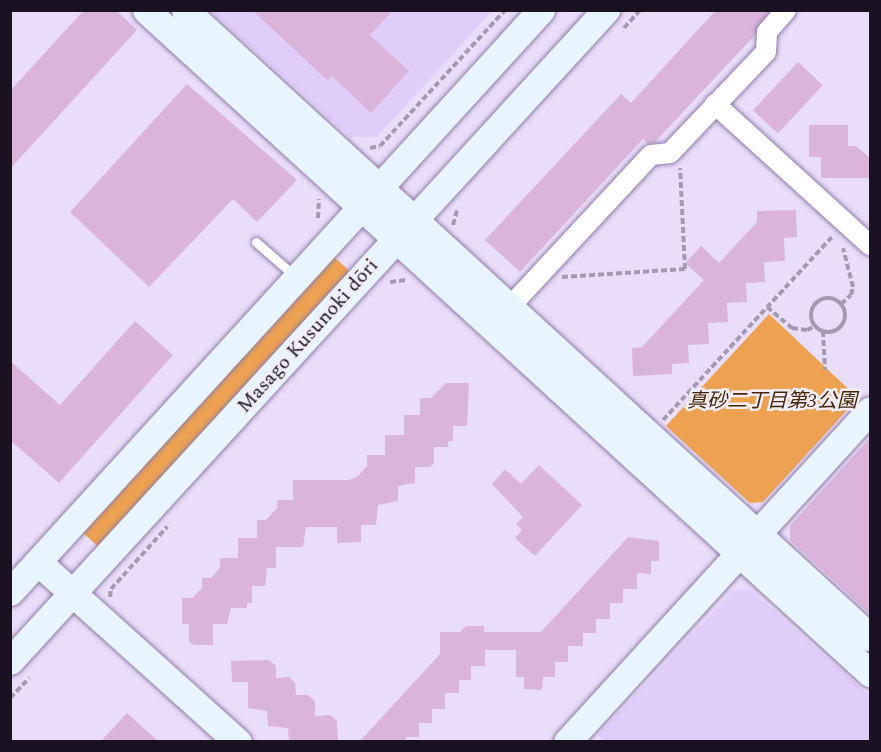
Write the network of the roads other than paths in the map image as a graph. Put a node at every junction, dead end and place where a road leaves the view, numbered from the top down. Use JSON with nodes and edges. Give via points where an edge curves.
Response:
{"nodes":[{"id":1,"x":146,"y":10,"type":"edge"},
{"id":2,"x":185,"y":10,"type":"edge"},
{"id":3,"x":541,"y":10,"type":"edge"},
{"id":4,"x":606,"y":10,"type":"edge"},
{"id":5,"x":786,"y":10,"type":"edge"},
{"id":6,"x":715,"y":104,"type":"junction"},
{"id":7,"x":379,"y":188,"type":"junction"},
{"id":8,"x":361,"y":208,"type":"junction"},
{"id":9,"x":414,"y":220,"type":"junction"},
{"id":10,"x":396,"y":239,"type":"junction"},
{"id":11,"x":256,"y":242,"type":"dead end"},
{"id":12,"x":870,"y":245,"type":"edge"},
{"id":13,"x":298,"y":278,"type":"junction"},
{"id":14,"x":519,"y":297,"type":"dead end"},
{"id":15,"x":870,"y":410,"type":"edge"},
{"id":16,"x":757,"y":534,"type":"junction"},
{"id":17,"x":739,"y":554,"type":"junction"},
{"id":18,"x":38,"y":562,"type":"junction"},
{"id":19,"x":10,"y":592,"type":"edge"},
{"id":20,"x":74,"y":594,"type":"junction"},
{"id":21,"x":870,"y":638,"type":"edge"},
{"id":22,"x":22,"y":667,"type":"edge"},
{"id":23,"x":870,"y":673,"type":"edge"},
{"id":24,"x":238,"y":741,"type":"edge"},
{"id":25,"x":567,"y":741,"type":"edge"}],
"edges":[{"from":1,"to":8,"type":"street"},
{"from":2,"to":7,"type":"street"},
{"from":3,"to":7,"type":"street"},
{"from":4,"to":9,"type":"street","name":"Masago Kusunoki dōri"},
{"from":5,"to":6,"type":"street","via":[[767,32],[766,52]]},
{"from":6,"to":12,"type":"street"},
{"from":6,"to":14,"type":"street","via":[[670,153],[651,155]]},
{"from":7,"to":8,"type":"street"},
{"from":7,"to":9,"type":"street"},
{"from":8,"to":10,"type":"street"},
{"from":8,"to":13,"type":"street"},
{"from":9,"to":10,"type":"street","name":"Masago Kusunoki dōri"},
{"from":9,"to":16,"type":"street"},
{"from":10,"to":17,"type":"street"},
{"from":10,"to":20,"type":"street","name":"Masago Kusunoki dōri"},
{"from":11,"to":13,"type":"lane"},
{"from":13,"to":18,"type":"street"},
{"from":15,"to":16,"type":"street"},
{"from":16,"to":17,"type":"street"},
{"from":16,"to":21,"type":"street"},
{"from":17,"to":23,"type":"street"},
{"from":17,"to":25,"type":"street"},
{"from":18,"to":19,"type":"street"},
{"from":18,"to":20,"type":"street"},
{"from":20,"to":22,"type":"street","name":"Masago Kusunoki dōri"},
{"from":20,"to":24,"type":"street"}]}
